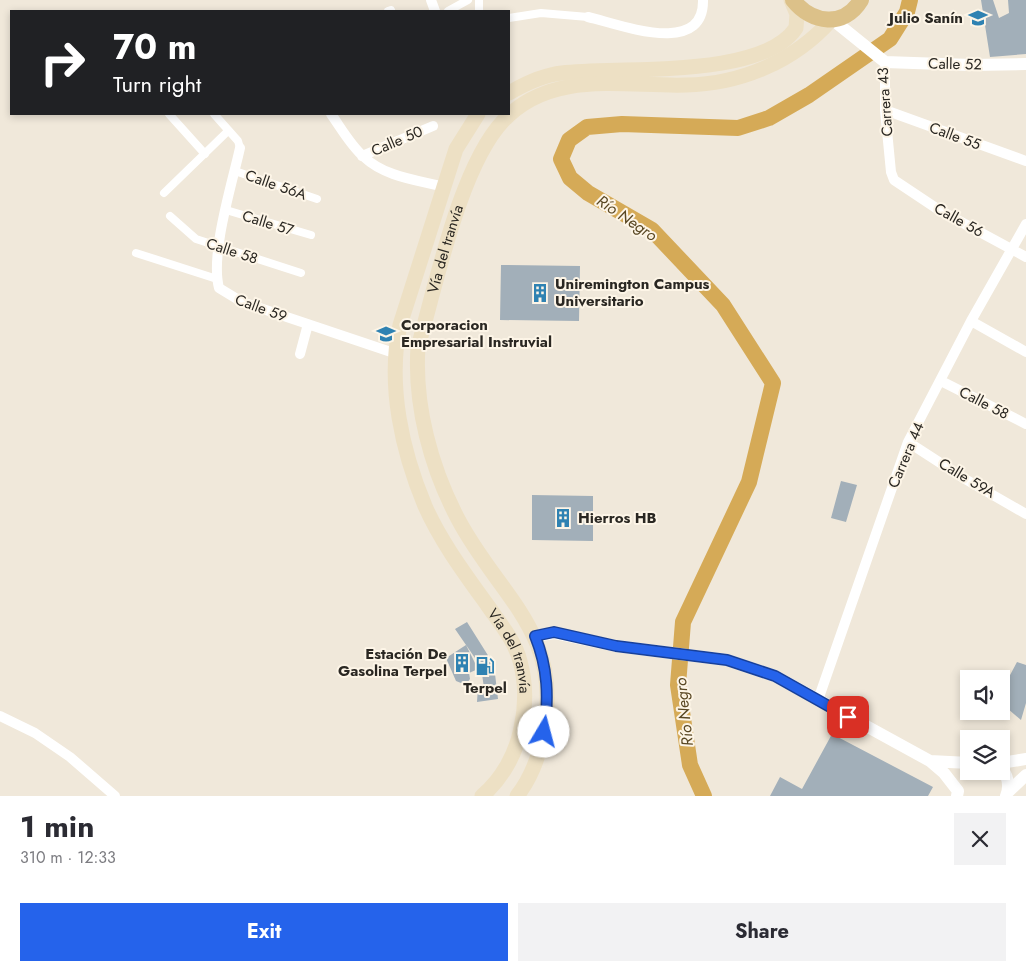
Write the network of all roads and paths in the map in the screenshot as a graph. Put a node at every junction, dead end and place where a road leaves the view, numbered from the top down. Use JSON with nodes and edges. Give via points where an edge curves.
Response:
{"nodes":[{"id":1,"x":468,"y":0,"type":"edge"},
{"id":2,"x":703,"y":0,"type":"edge"},
{"id":3,"x":792,"y":0,"type":"edge"},
{"id":4,"x":861,"y":0,"type":"edge"},
{"id":5,"x":450,"y":10,"type":"edge"},
{"id":6,"x":588,"y":17,"type":"joint"},
{"id":7,"x":510,"y":18,"type":"edge"},
{"id":8,"x":838,"y":19,"type":"junction"},
{"id":9,"x":885,"y":62,"type":"junction"},
{"id":10,"x":1026,"y":64,"type":"edge"},
{"id":11,"x":510,"y":93,"type":"edge"},
{"id":12,"x":885,"y":110,"type":"junction"},
{"id":13,"x":170,"y":115,"type":"edge"},
{"id":14,"x":215,"y":115,"type":"edge"},
{"id":15,"x":332,"y":115,"type":"edge"},
{"id":16,"x":477,"y":115,"type":"edge"},
{"id":17,"x":433,"y":126,"type":"dead end"},
{"id":18,"x":228,"y":131,"type":"junction"},
{"id":19,"x":240,"y":148,"type":"joint"},
{"id":20,"x":205,"y":154,"type":"junction"},
{"id":21,"x":362,"y":156,"type":"junction"},
{"id":22,"x":1026,"y":161,"type":"edge"},
{"id":23,"x":235,"y":171,"type":"junction"},
{"id":24,"x":894,"y":180,"type":"joint"},
{"id":25,"x":444,"y":187,"type":"junction"},
{"id":26,"x":164,"y":193,"type":"dead end"},
{"id":27,"x":317,"y":199,"type":"dead end"},
{"id":28,"x":226,"y":210,"type":"junction"},
{"id":29,"x":170,"y":216,"type":"dead end"},
{"id":30,"x":1026,"y":224,"type":"edge"},
{"id":31,"x":310,"y":236,"type":"dead end"},
{"id":32,"x":219,"y":247,"type":"junction"},
{"id":33,"x":1013,"y":249,"type":"junction"},
{"id":34,"x":136,"y":253,"type":"dead end"},
{"id":35,"x":1026,"y":257,"type":"edge"},
{"id":36,"x":301,"y":274,"type":"dead end"},
{"id":37,"x":217,"y":280,"type":"junction"},
{"id":38,"x":971,"y":321,"type":"junction"},
{"id":39,"x":308,"y":324,"type":"junction"},
{"id":40,"x":1026,"y":352,"type":"edge"},
{"id":41,"x":300,"y":354,"type":"dead end"},
{"id":42,"x":394,"y":354,"type":"junction"},
{"id":43,"x":941,"y":381,"type":"junction"},
{"id":44,"x":1026,"y":424,"type":"edge"},
{"id":45,"x":908,"y":442,"type":"junction"},
{"id":46,"x":1026,"y":514,"type":"edge"},
{"id":47,"x":502,"y":627,"type":"junction"},
{"id":48,"x":535,"y":636,"type":"junction"},
{"id":49,"x":520,"y":659,"type":"junction"},
{"id":50,"x":818,"y":700,"type":"junction"},
{"id":51,"x":0,"y":716,"type":"edge"},
{"id":52,"x":1026,"y":759,"type":"edge"},
{"id":53,"x":930,"y":761,"type":"junction"},
{"id":54,"x":1010,"y":762,"type":"edge"},
{"id":55,"x":960,"y":763,"type":"edge"},
{"id":56,"x":960,"y":775,"type":"edge"},
{"id":57,"x":1026,"y":775,"type":"edge"},
{"id":58,"x":1007,"y":780,"type":"edge"},
{"id":59,"x":958,"y":794,"type":"edge"},
{"id":60,"x":1006,"y":794,"type":"edge"},
{"id":61,"x":115,"y":796,"type":"edge"},
{"id":62,"x":482,"y":796,"type":"edge"},
{"id":63,"x":517,"y":796,"type":"edge"}],
"edges":[{"from":1,"to":5,"type":"street"},
{"from":2,"to":6,"type":"street","via":[[703,8],[694,25],[675,34],[660,34]]},
{"from":3,"to":8,"type":"main road","via":[[814,16]]},
{"from":3,"to":11,"type":"main road","via":[[797,14],[796,28],[781,42],[763,51],[711,65],[679,69],[545,76]]},
{"from":4,"to":8,"type":"main road"},
{"from":6,"to":7,"type":"street","via":[[541,13]]},
{"from":8,"to":9,"type":"street","name":"Carrera 43"},
{"from":8,"to":48,"type":"main road","name":"Vía del tranvía","via":[[789,56],[743,76],[687,85],[584,84],[564,86],[545,93],[503,121],[476,165],[458,210],[418,347],[419,393],[431,452],[452,506],[471,542],[519,608]]},
{"from":9,"to":10,"type":"street","name":"Calle 52"},
{"from":9,"to":12,"type":"street","name":"Carrera 43"},
{"from":12,"to":22,"type":"street","name":"Calle 55"},
{"from":12,"to":24,"type":"street","name":"Carrera 43"},
{"from":13,"to":20,"type":"street"},
{"from":14,"to":18,"type":"street"},
{"from":15,"to":21,"type":"street"},
{"from":16,"to":25,"type":"main road","name":"Vía del tranvía","via":[[462,136]]},
{"from":17,"to":21,"type":"street","name":"Calle 50"},
{"from":18,"to":19,"type":"street","via":[[238,140]]},
{"from":18,"to":20,"type":"street"},
{"from":19,"to":23,"type":"street"},
{"from":20,"to":26,"type":"street"},
{"from":21,"to":25,"type":"street","via":[[386,172]]},
{"from":23,"to":27,"type":"street","name":"Calle 56A"},
{"from":23,"to":28,"type":"street"},
{"from":24,"to":33,"type":"street","name":"Calle 56","via":[[940,210]]},
{"from":25,"to":42,"type":"main road","name":"Vía del tranvía","via":[[400,325]]},
{"from":28,"to":31,"type":"street","name":"Calle 57"},
{"from":28,"to":32,"type":"street"},
{"from":29,"to":32,"type":"street","name":"Calle 58","via":[[196,239]]},
{"from":30,"to":33,"type":"street","name":"Carrera 44"},
{"from":32,"to":36,"type":"street","name":"Calle 58"},
{"from":32,"to":37,"type":"street"},
{"from":33,"to":35,"type":"street","name":"Calle 56"},
{"from":33,"to":38,"type":"street","name":"Carrera 44"},
{"from":34,"to":37,"type":"street"},
{"from":37,"to":39,"type":"street","name":"Calle 59","via":[[219,288],[228,296]]},
{"from":38,"to":40,"type":"street"},
{"from":38,"to":43,"type":"street","name":"Carrera 44"},
{"from":39,"to":41,"type":"street"},
{"from":39,"to":42,"type":"street","name":"Calle 59"},
{"from":42,"to":47,"type":"main road","name":"Vía del tranvía","via":[[400,421],[426,507],[458,564]]},
{"from":43,"to":44,"type":"street","name":"Calle 58"},
{"from":43,"to":45,"type":"street","name":"Carrera 44"},
{"from":45,"to":46,"type":"street","name":"Calle 59A"},
{"from":45,"to":50,"type":"street","name":"Carrera 44"},
{"from":47,"to":48,"type":"main road","via":[[519,635]]},
{"from":47,"to":49,"type":"main road","name":"Vía del tranvía"},
{"from":48,"to":49,"type":"main road"},
{"from":48,"to":50,"type":"street","via":[[554,632],[755,668]]},
{"from":48,"to":63,"type":"main road","name":"Vía del tranvía","via":[[545,669],[547,713],[540,751]]},
{"from":49,"to":62,"type":"main road","name":"Vía del tranvía","via":[[525,703],[520,734],[506,768]]},
{"from":50,"to":53,"type":"street"},
{"from":51,"to":61,"type":"street","via":[[35,733],[63,752]]},
{"from":52,"to":54,"type":"street"},
{"from":53,"to":55,"type":"street"},
{"from":53,"to":59,"type":"street","via":[[950,780]]},
{"from":56,"to":59,"type":"street"},
{"from":57,"to":60,"type":"street"},
{"from":58,"to":60,"type":"street"}]}
